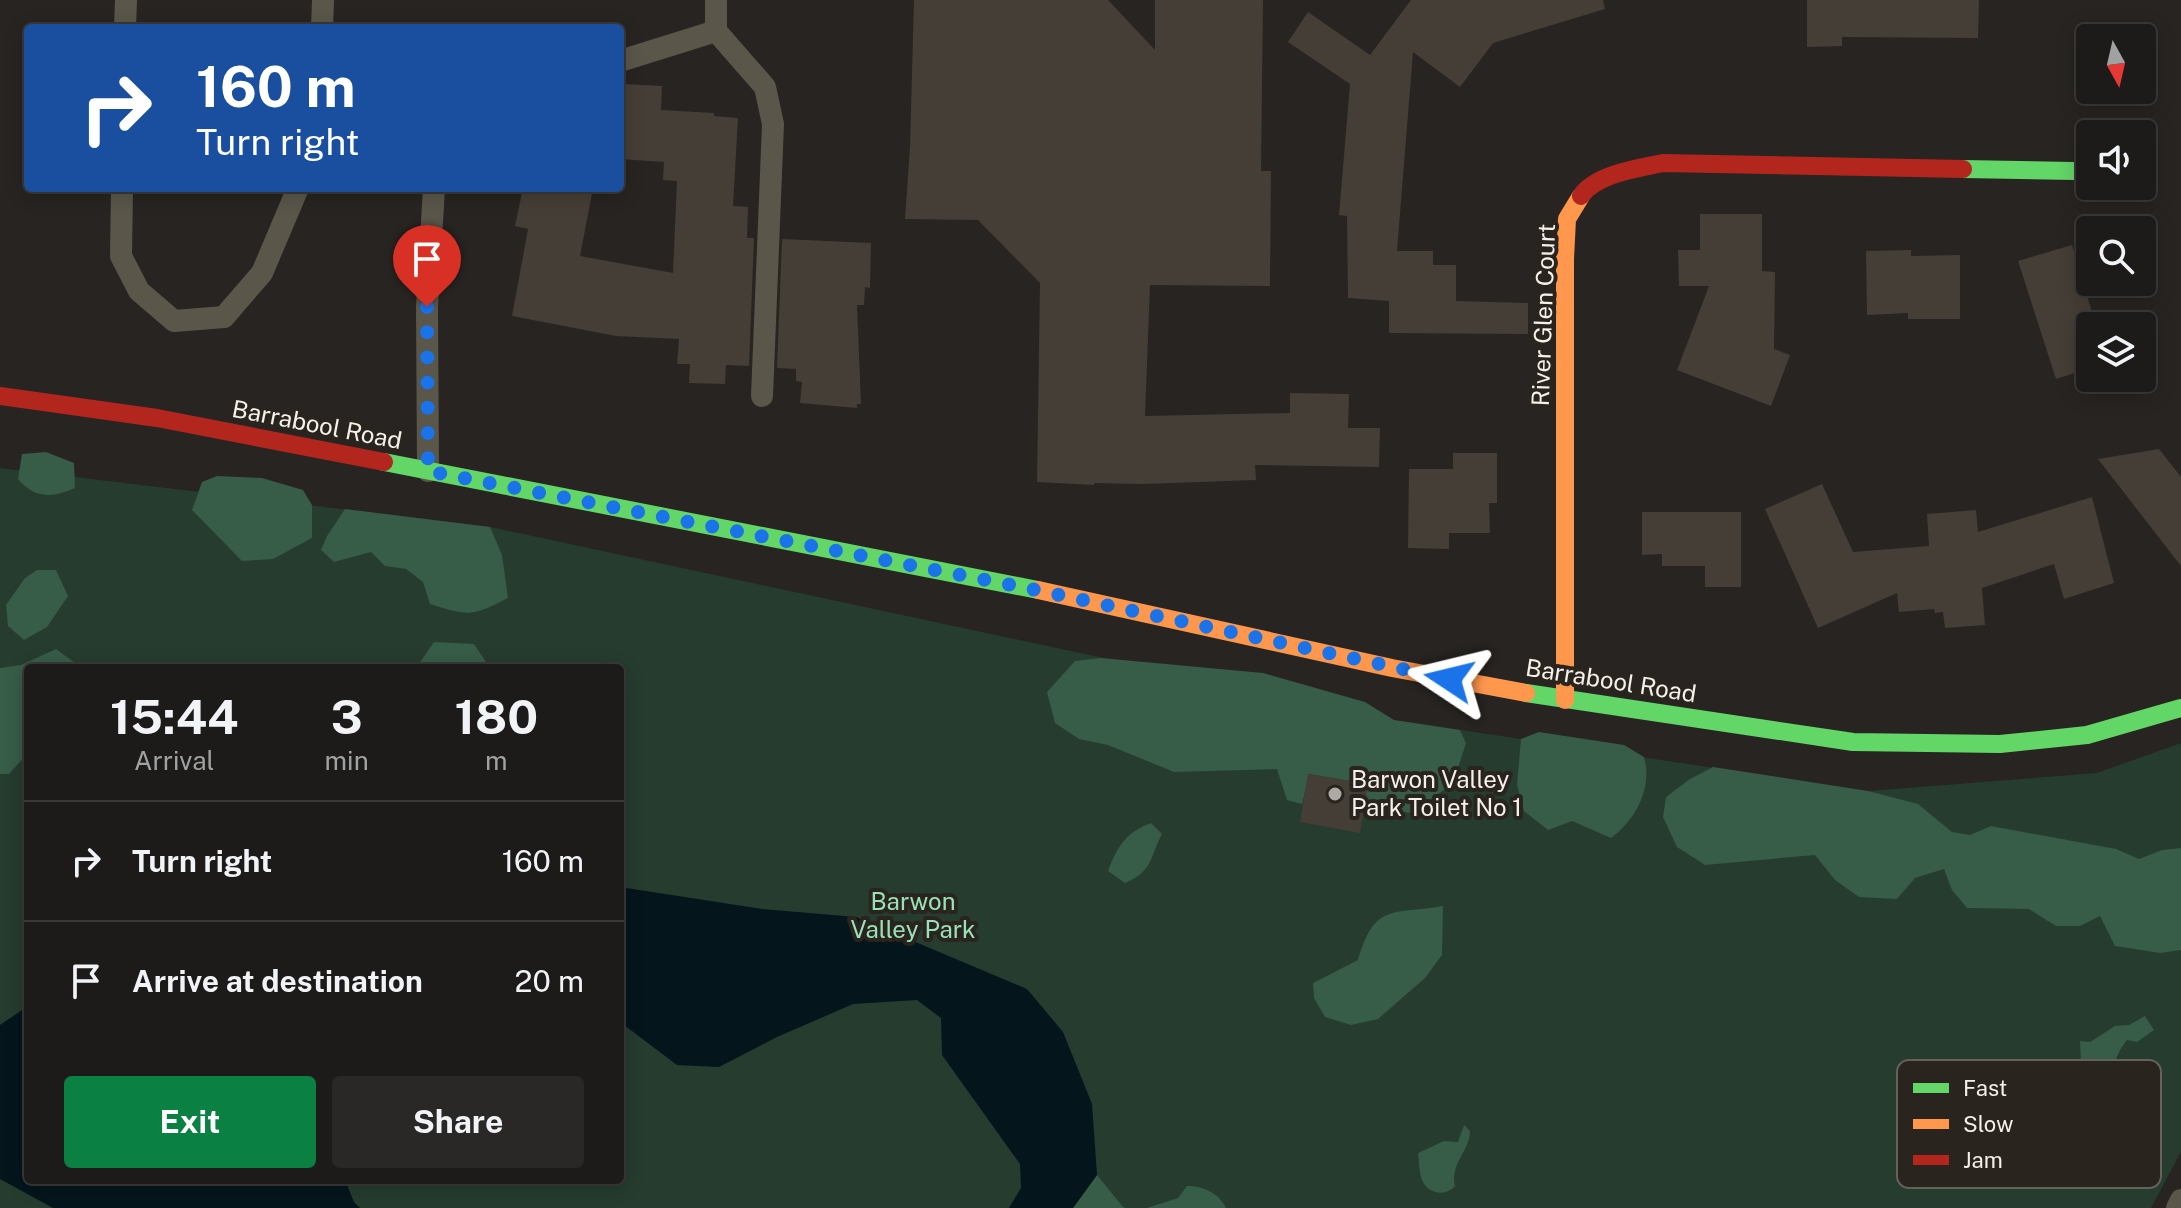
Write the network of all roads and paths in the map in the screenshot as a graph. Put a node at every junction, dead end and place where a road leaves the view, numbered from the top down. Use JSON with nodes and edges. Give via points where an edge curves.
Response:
{"nodes":[{"id":1,"x":126,"y":0,"type":"edge"},
{"id":2,"x":323,"y":0,"type":"edge"},
{"id":3,"x":716,"y":0,"type":"edge"},
{"id":4,"x":125,"y":24,"type":"edge"},
{"id":5,"x":322,"y":24,"type":"edge"},
{"id":6,"x":716,"y":31,"type":"junction"},
{"id":7,"x":624,"y":60,"type":"edge"},
{"id":8,"x":2074,"y":171,"type":"dead end"},
{"id":9,"x":122,"y":192,"type":"edge"},
{"id":10,"x":296,"y":192,"type":"edge"},
{"id":11,"x":434,"y":192,"type":"edge"},
{"id":12,"x":0,"y":396,"type":"edge"},
{"id":13,"x":762,"y":396,"type":"dead end"},
{"id":14,"x":428,"y":471,"type":"junction"},
{"id":15,"x":1565,"y":700,"type":"junction"},
{"id":16,"x":2181,"y":708,"type":"edge"},
{"id":17,"x":2181,"y":1200,"type":"edge"},
{"id":18,"x":2177,"y":1208,"type":"edge"}],
"edges":[{"from":1,"to":4,"type":"lane"},
{"from":2,"to":5,"type":"lane"},
{"from":3,"to":6,"type":"lane"},
{"from":6,"to":7,"type":"lane"},
{"from":6,"to":13,"type":"lane","via":[[765,87],[773,124]]},
{"from":8,"to":15,"type":"street","name":"River Glen Court","via":[[1663,163],[1622,171],[1586,188],[1567,219],[1565,259]]},
{"from":9,"to":10,"type":"lane","via":[[121,256],[139,291],[174,321],[224,317],[262,273]]},
{"from":11,"to":14,"type":"lane","via":[[427,307]]},
{"from":12,"to":14,"type":"street","name":"Barrabool Road","via":[[157,418]]},
{"from":14,"to":15,"type":"street","name":"Barrabool Road"},
{"from":15,"to":16,"type":"street","name":"Barrabool Road","via":[[1853,742],[2000,744],[2087,735]]},
{"from":17,"to":18,"type":"lane"}]}
